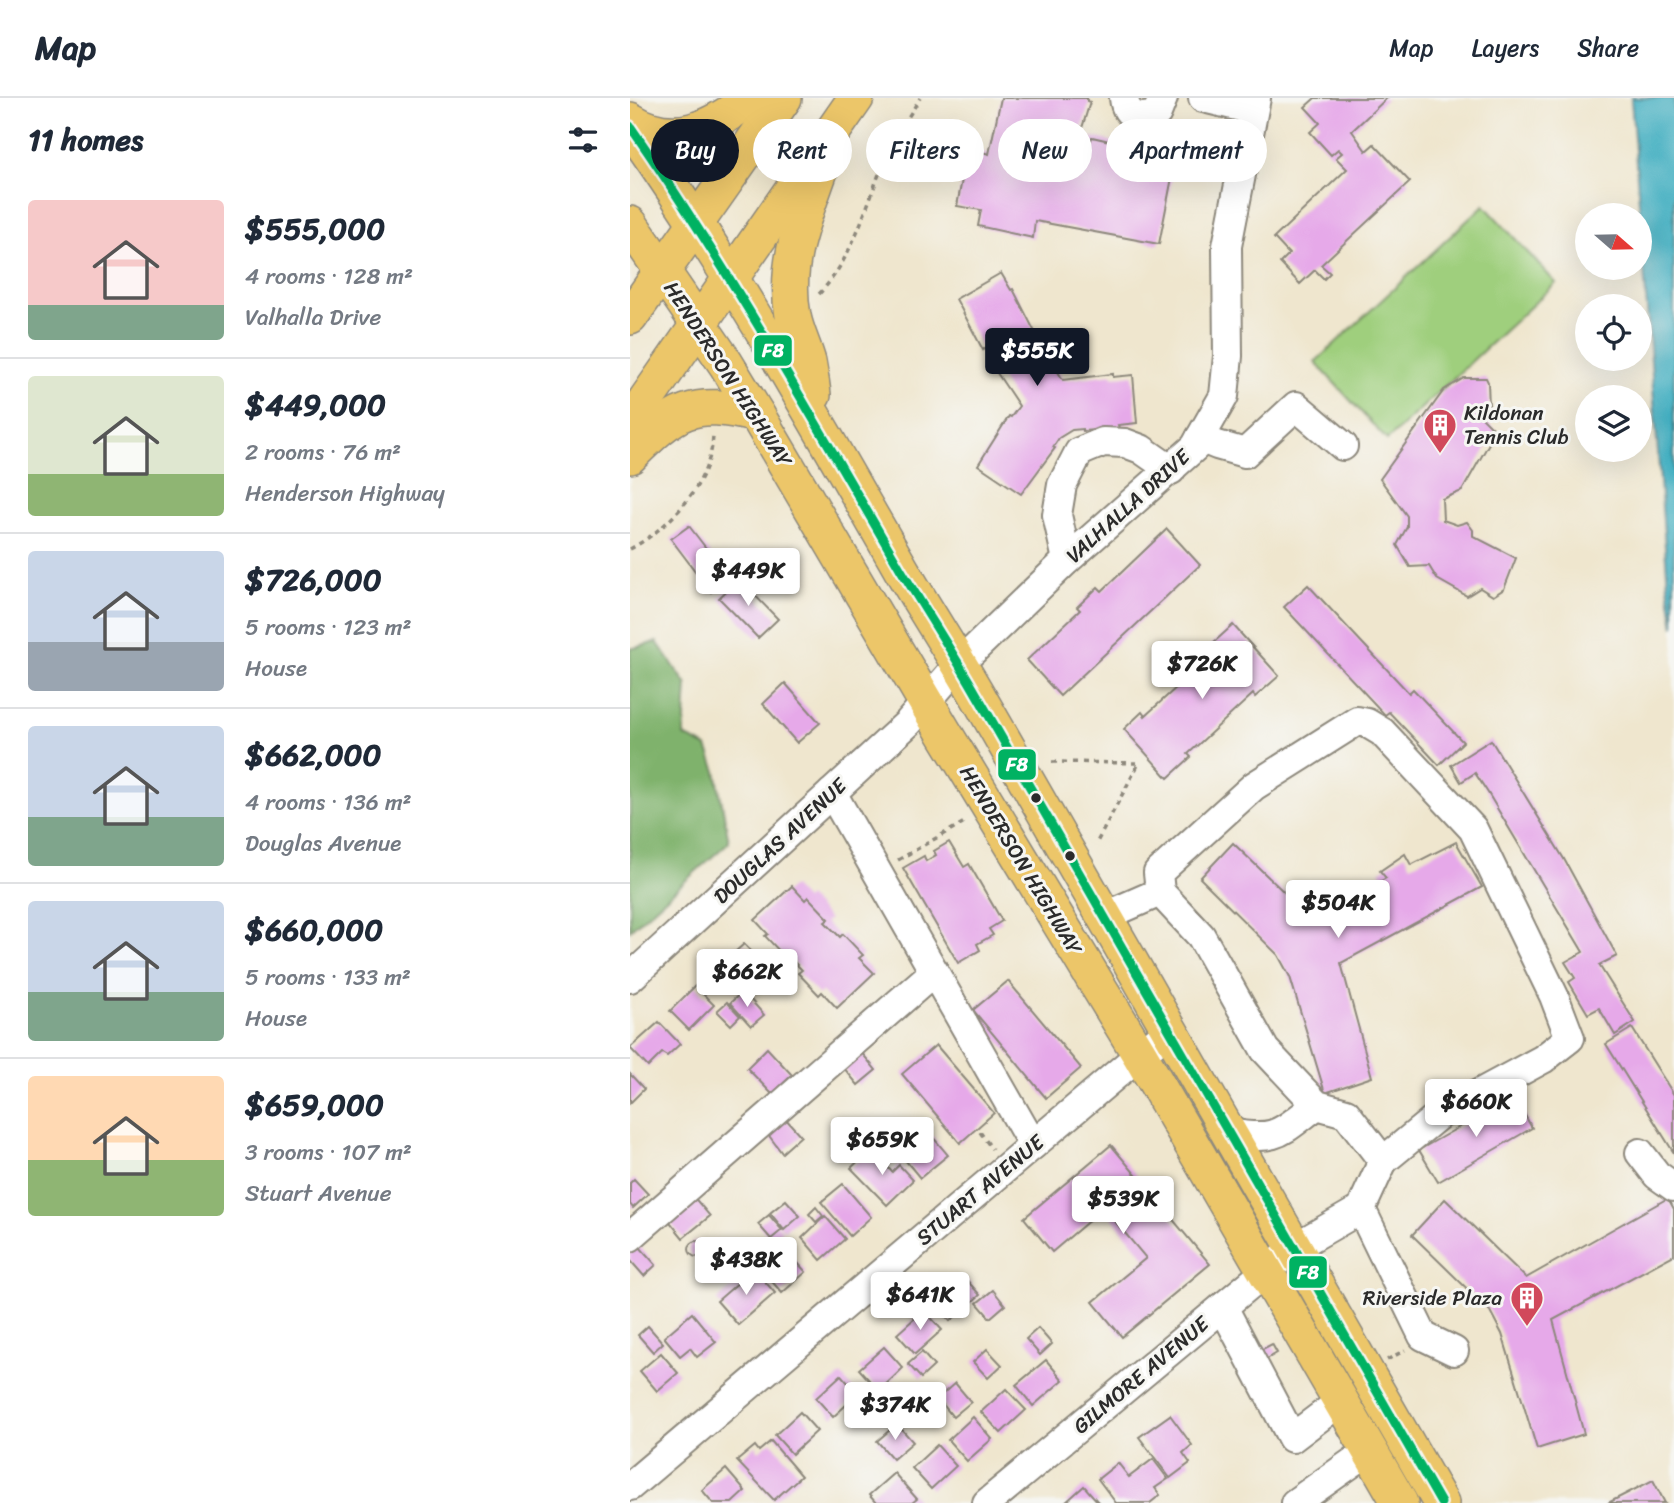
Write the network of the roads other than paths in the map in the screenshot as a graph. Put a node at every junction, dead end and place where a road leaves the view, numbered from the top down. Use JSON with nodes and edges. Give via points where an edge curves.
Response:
{"nodes":[{"id":1,"x":750,"y":98,"type":"edge"},
{"id":2,"x":784,"y":98,"type":"edge"},
{"id":3,"x":856,"y":98,"type":"edge"},
{"id":4,"x":1124,"y":98,"type":"edge"},
{"id":5,"x":1163,"y":98,"type":"edge"},
{"id":6,"x":1203,"y":98,"type":"edge"},
{"id":7,"x":1254,"y":104,"type":"edge"},
{"id":8,"x":841,"y":119,"type":"edge"},
{"id":9,"x":630,"y":123,"type":"edge"},
{"id":10,"x":797,"y":182,"type":"edge"},
{"id":11,"x":816,"y":182,"type":"edge"},
{"id":12,"x":630,"y":224,"type":"edge"},
{"id":13,"x":697,"y":224,"type":"junction"},
{"id":14,"x":663,"y":272,"type":"junction"},
{"id":15,"x":731,"y":277,"type":"junction"},
{"id":16,"x":630,"y":317,"type":"edge"},
{"id":17,"x":698,"y":324,"type":"junction"},
{"id":18,"x":757,"y":415,"type":"junction"},
{"id":19,"x":630,"y":423,"type":"edge"},
{"id":20,"x":819,"y":426,"type":"junction"},
{"id":21,"x":1200,"y":438,"type":"junction"},
{"id":22,"x":1343,"y":446,"type":"dead end"},
{"id":23,"x":630,"y":456,"type":"edge"},
{"id":24,"x":1171,"y":470,"type":"junction"},
{"id":25,"x":1067,"y":560,"type":"junction"},
{"id":26,"x":959,"y":664,"type":"junction"},
{"id":27,"x":927,"y":701,"type":"junction"},
{"id":28,"x":832,"y":793,"type":"junction"},
{"id":29,"x":1160,"y":892,"type":"junction"},
{"id":30,"x":1105,"y":916,"type":"junction"},
{"id":31,"x":934,"y":972,"type":"junction"},
{"id":32,"x":630,"y":978,"type":"edge"},
{"id":33,"x":1170,"y":1029,"type":"junction"},
{"id":34,"x":1140,"y":1055,"type":"junction"},
{"id":35,"x":1317,"y":1105,"type":"junction"},
{"id":36,"x":1230,"y":1133,"type":"junction"},
{"id":37,"x":1033,"y":1145,"type":"junction"},
{"id":38,"x":1640,"y":1153,"type":"dead end"},
{"id":39,"x":1383,"y":1161,"type":"junction"},
{"id":40,"x":1674,"y":1187,"type":"edge"},
{"id":41,"x":1361,"y":1209,"type":"junction"},
{"id":42,"x":630,"y":1237,"type":"edge"},
{"id":43,"x":1295,"y":1247,"type":"junction"},
{"id":44,"x":1266,"y":1271,"type":"junction"},
{"id":45,"x":1223,"y":1307,"type":"junction"},
{"id":46,"x":1454,"y":1350,"type":"dead end"},
{"id":47,"x":1341,"y":1401,"type":"junction"},
{"id":48,"x":1370,"y":1450,"type":"junction"},
{"id":49,"x":630,"y":1486,"type":"edge"},
{"id":50,"x":1002,"y":1498,"type":"edge"},
{"id":51,"x":1295,"y":1503,"type":"edge"},
{"id":52,"x":1400,"y":1503,"type":"edge"},
{"id":53,"x":1441,"y":1503,"type":"edge"}],
"edges":[{"from":1,"to":9,"type":"main road","via":[[711,123],[685,133],[652,132]]},
{"from":2,"to":13,"type":"main road"},
{"from":3,"to":8,"type":"main road"},
{"from":4,"to":5,"type":"street","via":[[1132,115],[1142,118],[1157,113]]},
{"from":6,"to":7,"type":"street"},
{"from":7,"to":21,"type":"street","name":"VALHALLA DRIVE","via":[[1227,246],[1224,396]]},
{"from":9,"to":13,"type":"main road","name":"HENDERSON HIGHWAY"},
{"from":10,"to":15,"type":"main road"},
{"from":11,"to":20,"type":"main road","via":[[797,236],[790,276],[794,320]]},
{"from":12,"to":14,"type":"main road","name":"HENDERSON HIGHWAY"},
{"from":13,"to":14,"type":"main road"},
{"from":13,"to":15,"type":"main road","name":"HENDERSON HIGHWAY"},
{"from":14,"to":16,"type":"main road"},
{"from":14,"to":17,"type":"main road","name":"HENDERSON HIGHWAY"},
{"from":15,"to":17,"type":"main road"},
{"from":15,"to":20,"type":"main road","name":"HENDERSON HIGHWAY"},
{"from":17,"to":18,"type":"main road","name":"HENDERSON HIGHWAY"},
{"from":17,"to":19,"type":"main road"},
{"from":18,"to":23,"type":"main road","via":[[720,406],[688,411]]},
{"from":18,"to":27,"type":"main road","name":"HENDERSON HIGHWAY"},
{"from":20,"to":26,"type":"main road","name":"HENDERSON HIGHWAY"},
{"from":21,"to":22,"type":"street","via":[[1245,453],[1296,406]]},
{"from":21,"to":24,"type":"street","name":"VALHALLA DRIVE"},
{"from":24,"to":25,"type":"street","name":"VALHALLA DRIVE"},
{"from":24,"to":25,"type":"street","via":[[1125,443],[1104,442],[1079,452],[1062,485],[1057,515]]},
{"from":25,"to":26,"type":"street","name":"VALHALLA DRIVE"},
{"from":26,"to":27,"type":"street","name":"VALHALLA DRIVE"},
{"from":26,"to":30,"type":"main road","name":"HENDERSON HIGHWAY"},
{"from":27,"to":28,"type":"street","name":"DOUGLAS AVENUE"},
{"from":27,"to":34,"type":"main road","name":"HENDERSON HIGHWAY"},
{"from":28,"to":31,"type":"street"},
{"from":28,"to":32,"type":"street","name":"DOUGLAS AVENUE"},
{"from":29,"to":30,"type":"street"},
{"from":29,"to":35,"type":"street","via":[[1201,936],[1265,1050]]},
{"from":29,"to":39,"type":"street","via":[[1158,873],[1254,786],[1357,722],[1382,732],[1473,829],[1570,1038],[1543,1059],[1439,1115]]},
{"from":30,"to":33,"type":"main road","name":"HENDERSON HIGHWAY"},
{"from":31,"to":37,"type":"street"},
{"from":31,"to":42,"type":"street"},
{"from":33,"to":34,"type":"street","name":"STUART AVENUE"},
{"from":33,"to":36,"type":"main road","name":"HENDERSON HIGHWAY"},
{"from":34,"to":37,"type":"street","name":"STUART AVENUE"},
{"from":34,"to":44,"type":"main road","name":"HENDERSON HIGHWAY"},
{"from":35,"to":36,"type":"street","via":[[1269,1137]]},
{"from":35,"to":39,"type":"street","via":[[1346,1112]]},
{"from":36,"to":43,"type":"main road","name":"HENDERSON HIGHWAY"},
{"from":37,"to":49,"type":"street","name":"STUART AVENUE"},
{"from":38,"to":40,"type":"street","via":[[1657,1175]]},
{"from":39,"to":41,"type":"street"},
{"from":41,"to":43,"type":"street","name":"GILMORE AVENUE"},
{"from":41,"to":46,"type":"street","via":[[1423,1336]]},
{"from":43,"to":44,"type":"street","name":"GILMORE AVENUE"},
{"from":43,"to":53,"type":"main road","name":"HENDERSON HIGHWAY"},
{"from":44,"to":45,"type":"street","name":"GILMORE AVENUE"},
{"from":44,"to":47,"type":"main road","name":"HENDERSON HIGHWAY"},
{"from":45,"to":47,"type":"street","via":[[1292,1438]]},
{"from":45,"to":50,"type":"street","name":"GILMORE AVENUE"},
{"from":47,"to":48,"type":"main road","name":"HENDERSON HIGHWAY"},
{"from":48,"to":51,"type":"street"},
{"from":48,"to":52,"type":"main road","name":"HENDERSON HIGHWAY"}]}
